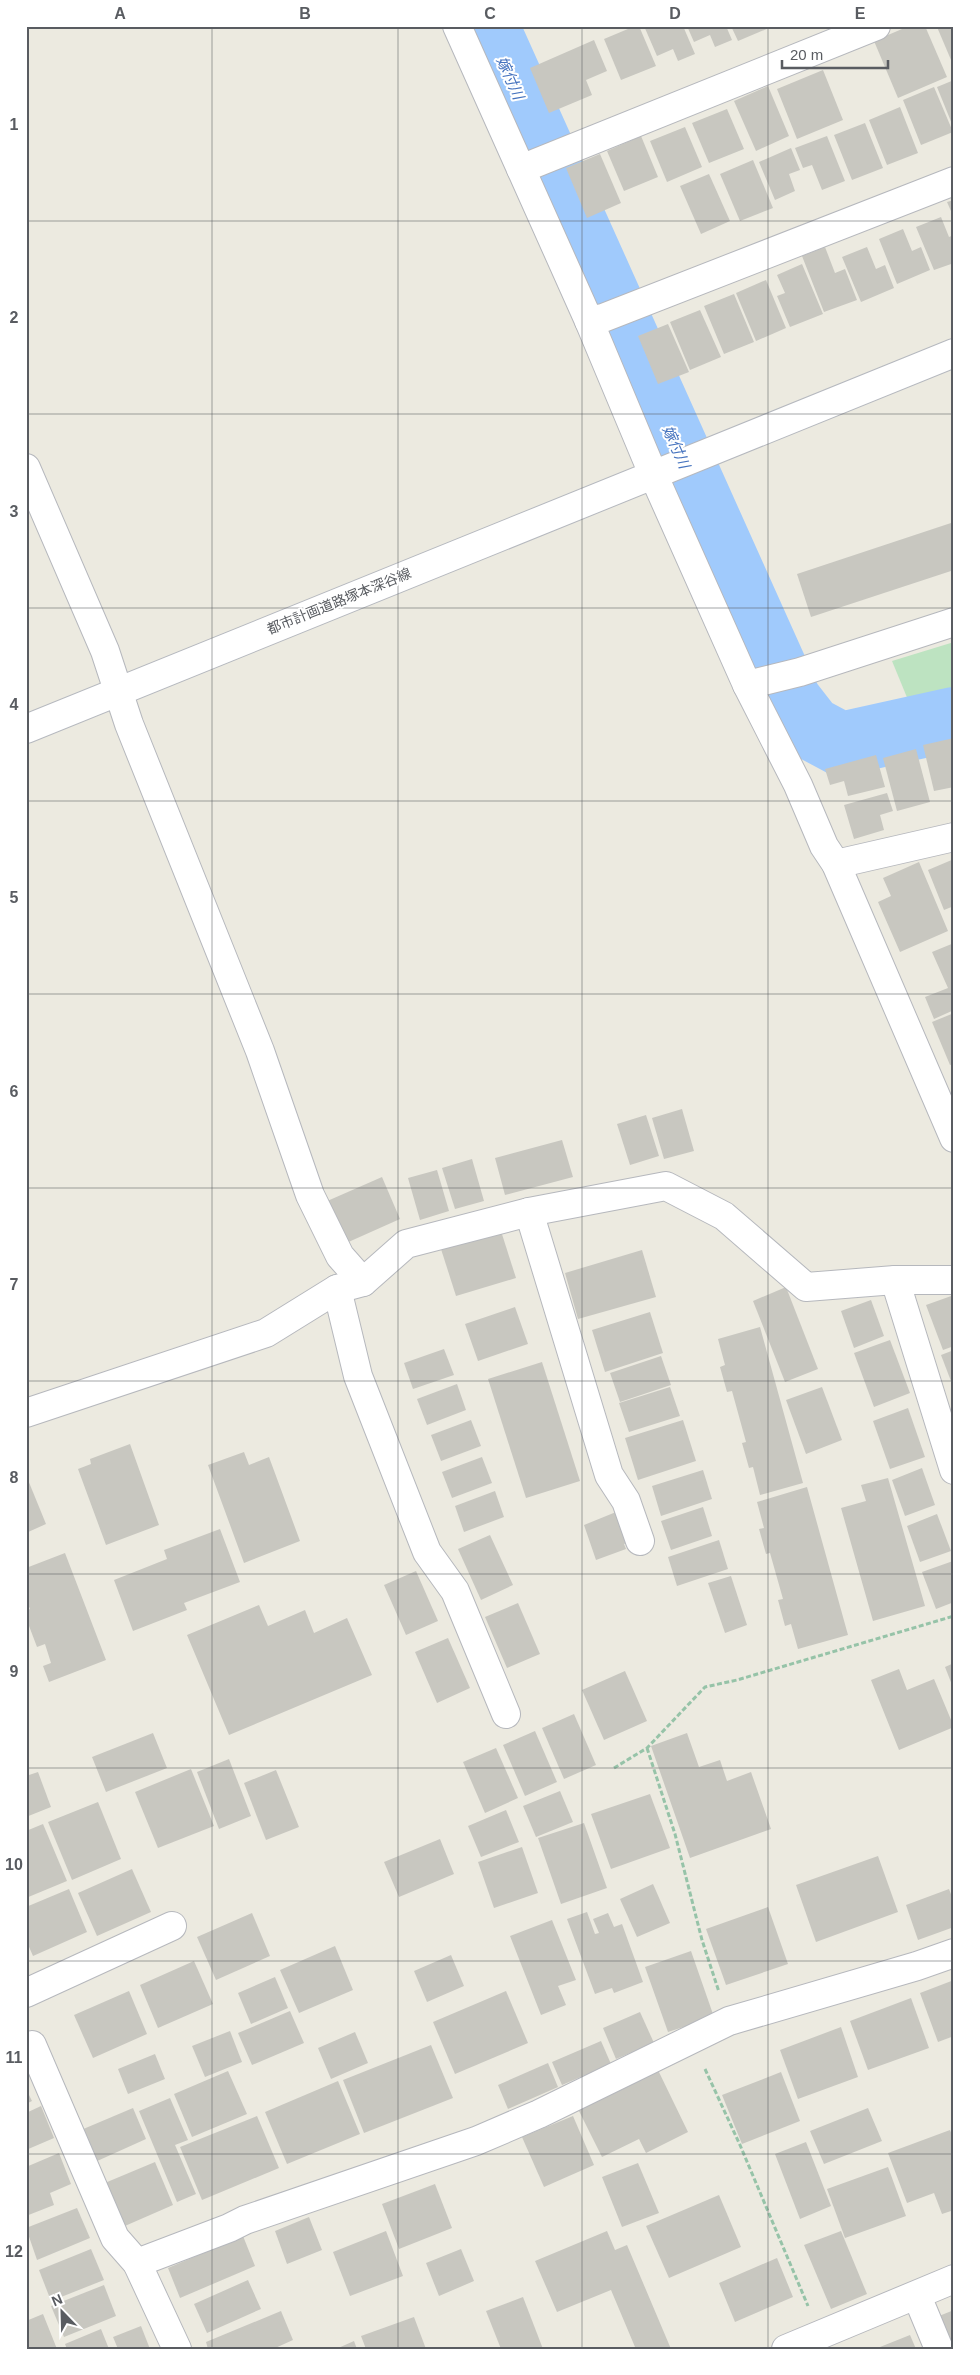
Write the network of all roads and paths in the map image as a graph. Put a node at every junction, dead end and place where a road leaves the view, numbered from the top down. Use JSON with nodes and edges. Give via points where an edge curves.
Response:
{"nodes":[{"id":1,"x":457,"y":26,"type":"edge"},
{"id":2,"x":872,"y":27,"type":"edge"},
{"id":3,"x":521,"y":170,"type":"junction"},
{"id":4,"x":954,"y":181,"type":"edge"},
{"id":5,"x":589,"y":321,"type":"junction"},
{"id":6,"x":954,"y":354,"type":"edge"},
{"id":7,"x":26,"y":468,"type":"edge"},
{"id":8,"x":653,"y":474,"type":"junction"},
{"id":9,"x":954,"y":622,"type":"edge"},
{"id":10,"x":747,"y":685,"type":"junction"},
{"id":11,"x":118,"y":691,"type":"junction"},
{"id":12,"x":26,"y":729,"type":"edge"},
{"id":13,"x":954,"y":837,"type":"edge"},
{"id":14,"x":836,"y":864,"type":"junction"},
{"id":15,"x":954,"y":1138,"type":"edge"},
{"id":16,"x":529,"y":1212,"type":"junction"},
{"id":17,"x":895,"y":1280,"type":"junction"},
{"id":18,"x":954,"y":1280,"type":"edge"},
{"id":19,"x":363,"y":1282,"type":"junction"},
{"id":20,"x":337,"y":1289,"type":"junction"},
{"id":21,"x":26,"y":1413,"type":"edge"},
{"id":22,"x":954,"y":1470,"type":"edge"},
{"id":23,"x":640,"y":1541,"type":"dead end"},
{"id":24,"x":954,"y":1616,"type":"edge"},
{"id":25,"x":506,"y":1714,"type":"dead end"},
{"id":26,"x":647,"y":1748,"type":"junction"},
{"id":27,"x":614,"y":1768,"type":"dead end"},
{"id":28,"x":172,"y":1926,"type":"dead end"},
{"id":29,"x":954,"y":1953,"type":"edge"},
{"id":30,"x":26,"y":1993,"type":"edge"},
{"id":31,"x":729,"y":2021,"type":"junction"},
{"id":32,"x":691,"y":2039,"type":"junction"},
{"id":33,"x":28,"y":2041,"type":"edge"},
{"id":34,"x":137,"y":2263,"type":"junction"},
{"id":35,"x":954,"y":2279,"type":"edge"},
{"id":36,"x":917,"y":2296,"type":"junction"},
{"id":37,"x":820,"y":2335,"type":"junction"},
{"id":38,"x":177,"y":2349,"type":"edge"},
{"id":39,"x":786,"y":2349,"type":"edge"},
{"id":40,"x":938,"y":2349,"type":"edge"}],
"edges":[{"from":1,"to":3,"type":"street"},
{"from":2,"to":3,"type":"street"},
{"from":3,"to":5,"type":"street"},
{"from":4,"to":5,"type":"street"},
{"from":5,"to":8,"type":"street"},
{"from":6,"to":8,"type":"street","name":"都市計画道路塚本深谷線"},
{"from":7,"to":11,"type":"street","via":[[105,651]]},
{"from":8,"to":10,"type":"street"},
{"from":8,"to":11,"type":"street","name":"都市計画道路塚本深谷線"},
{"from":9,"to":10,"type":"street","via":[[800,672]]},
{"from":10,"to":14,"type":"street","via":[[798,785],[824,846]]},
{"from":11,"to":12,"type":"street","name":"都市計画道路塚本深谷線"},
{"from":11,"to":19,"type":"street","via":[[260,1051],[310,1195],[340,1256]]},
{"from":13,"to":14,"type":"street"},
{"from":14,"to":15,"type":"street"},
{"from":16,"to":17,"type":"street","via":[[666,1186],[724,1216],[806,1287]]},
{"from":16,"to":19,"type":"street","via":[[406,1244]]},
{"from":16,"to":23,"type":"street","via":[[609,1475],[626,1501]]},
{"from":17,"to":18,"type":"street"},
{"from":17,"to":22,"type":"street"},
{"from":19,"to":20,"type":"street"},
{"from":20,"to":21,"type":"street","via":[[266,1333]]},
{"from":20,"to":25,"type":"street","via":[[358,1376],[427,1552],[455,1591]]},
{"from":24,"to":26,"type":"path","via":[[705,1687]]},
{"from":26,"to":27,"type":"path"},
{"from":26,"to":31,"type":"path","via":[[675,1834],[702,1940]]},
{"from":28,"to":30,"type":"street"},
{"from":29,"to":31,"type":"street"},
{"from":31,"to":32,"type":"street"},
{"from":32,"to":34,"type":"street","via":[[539,2114],[476,2141],[245,2220]]},
{"from":32,"to":37,"type":"path","via":[[740,2145]]},
{"from":33,"to":34,"type":"street","via":[[115,2238]]},
{"from":34,"to":38,"type":"street"},
{"from":35,"to":36,"type":"street"},
{"from":36,"to":37,"type":"street"},
{"from":36,"to":40,"type":"street"},
{"from":37,"to":39,"type":"street"}]}
